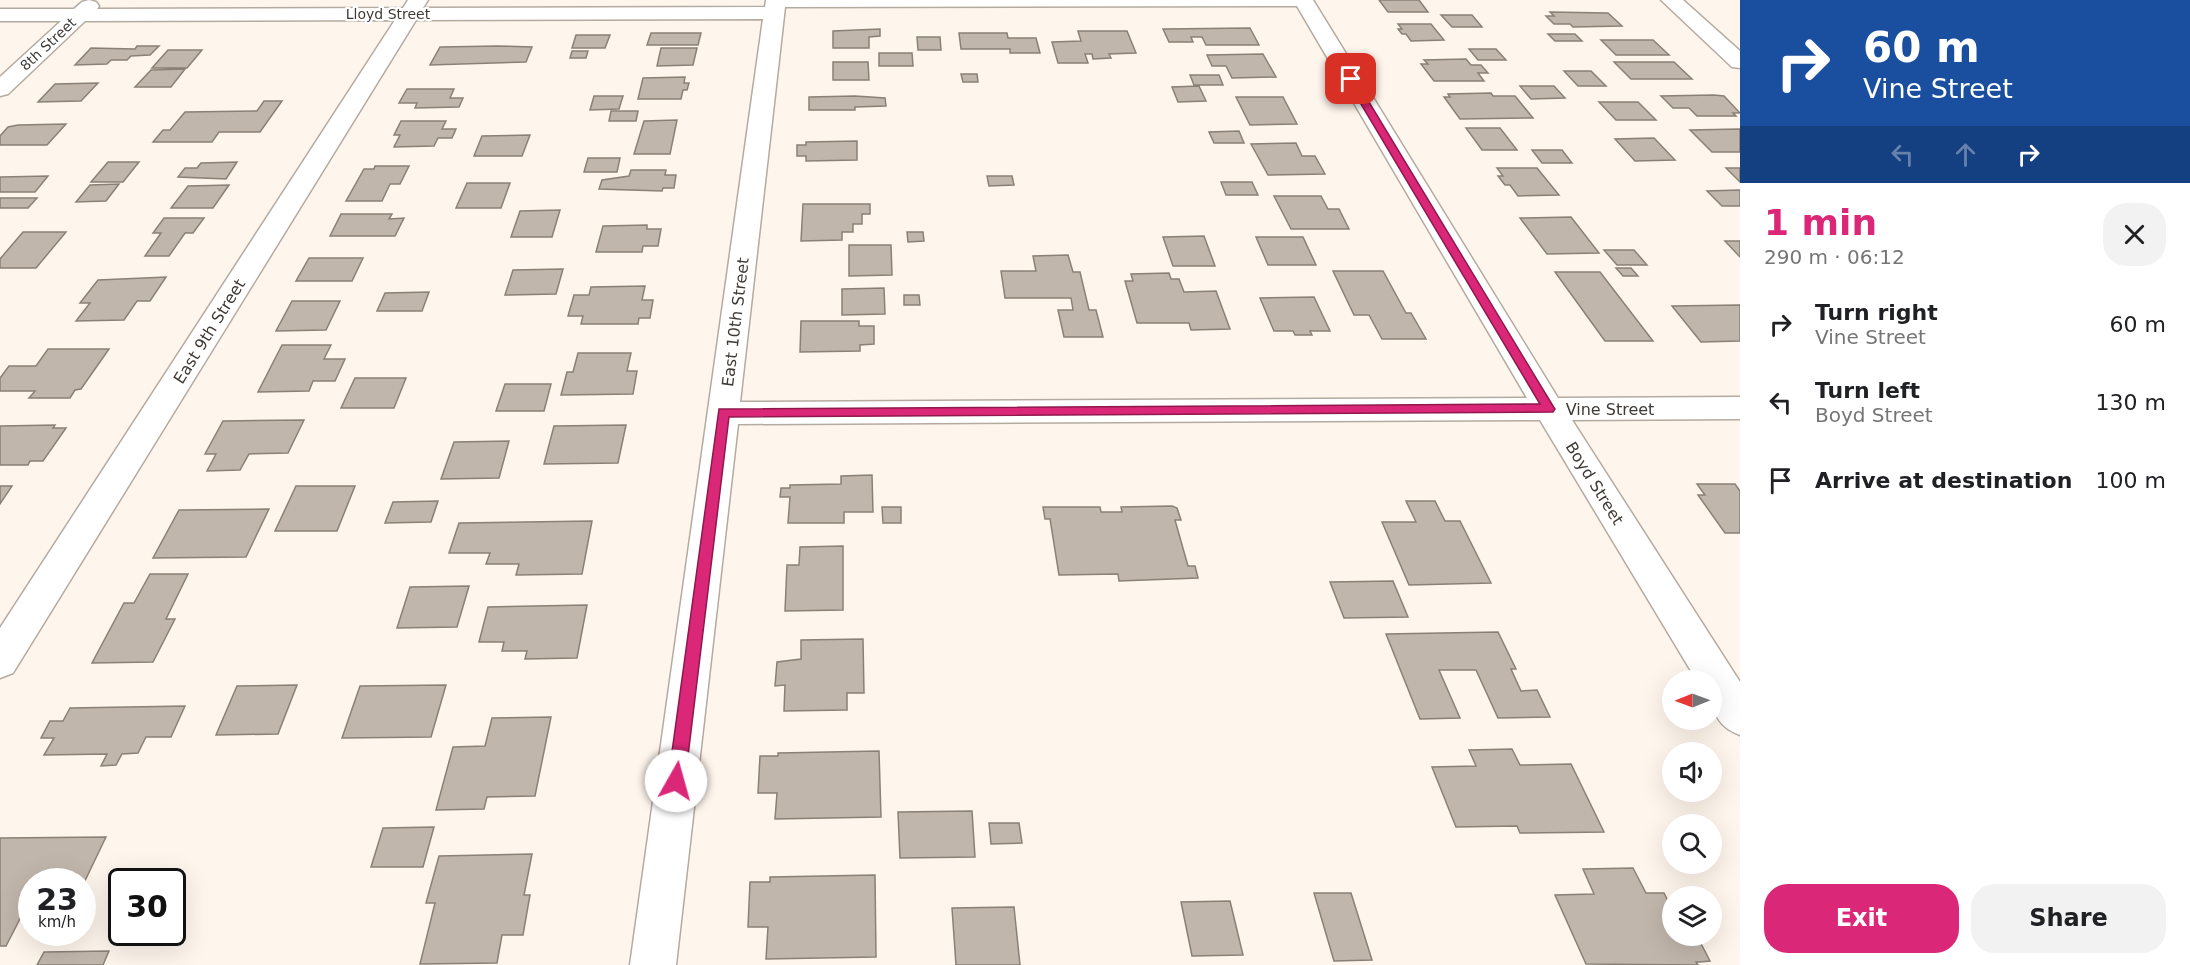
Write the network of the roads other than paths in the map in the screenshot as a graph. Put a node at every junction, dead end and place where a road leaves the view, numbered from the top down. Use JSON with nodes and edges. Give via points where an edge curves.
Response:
{"nodes":[{"id":1,"x":96,"y":0,"type":"edge"},
{"id":2,"x":1303,"y":0,"type":"edge"},
{"id":3,"x":1671,"y":0,"type":"edge"},
{"id":4,"x":776,"y":5,"type":"edge"},
{"id":5,"x":413,"y":7,"type":"edge"},
{"id":6,"x":0,"y":15,"type":"edge"},
{"id":7,"x":80,"y":15,"type":"junction"},
{"id":8,"x":1740,"y":62,"type":"edge"},
{"id":9,"x":0,"y":89,"type":"edge"},
{"id":10,"x":1740,"y":408,"type":"edge"},
{"id":11,"x":1549,"y":409,"type":"junction"},
{"id":12,"x":723,"y":412,"type":"junction"},
{"id":13,"x":0,"y":661,"type":"edge"},
{"id":14,"x":1740,"y":717,"type":"edge"},
{"id":15,"x":653,"y":965,"type":"edge"}],
"edges":[{"from":1,"to":7,"type":"street","name":"8th Street"},
{"from":2,"to":4,"type":"street","name":"Lloyd Street"},
{"from":2,"to":11,"type":"street","name":"Boyd Street"},
{"from":3,"to":8,"type":"street"},
{"from":4,"to":5,"type":"street","name":"Lloyd Street"},
{"from":4,"to":12,"type":"street","name":"East 10th Street"},
{"from":5,"to":7,"type":"street","name":"Lloyd Street"},
{"from":5,"to":13,"type":"street","name":"East 9th Street"},
{"from":6,"to":7,"type":"street","name":"Lloyd Street"},
{"from":7,"to":9,"type":"street","name":"8th Street"},
{"from":10,"to":11,"type":"street","name":"Vine Street"},
{"from":11,"to":12,"type":"street","name":"Vine Street"},
{"from":11,"to":14,"type":"street","name":"Boyd Street"},
{"from":12,"to":15,"type":"street","name":"East 10th Street"}]}
